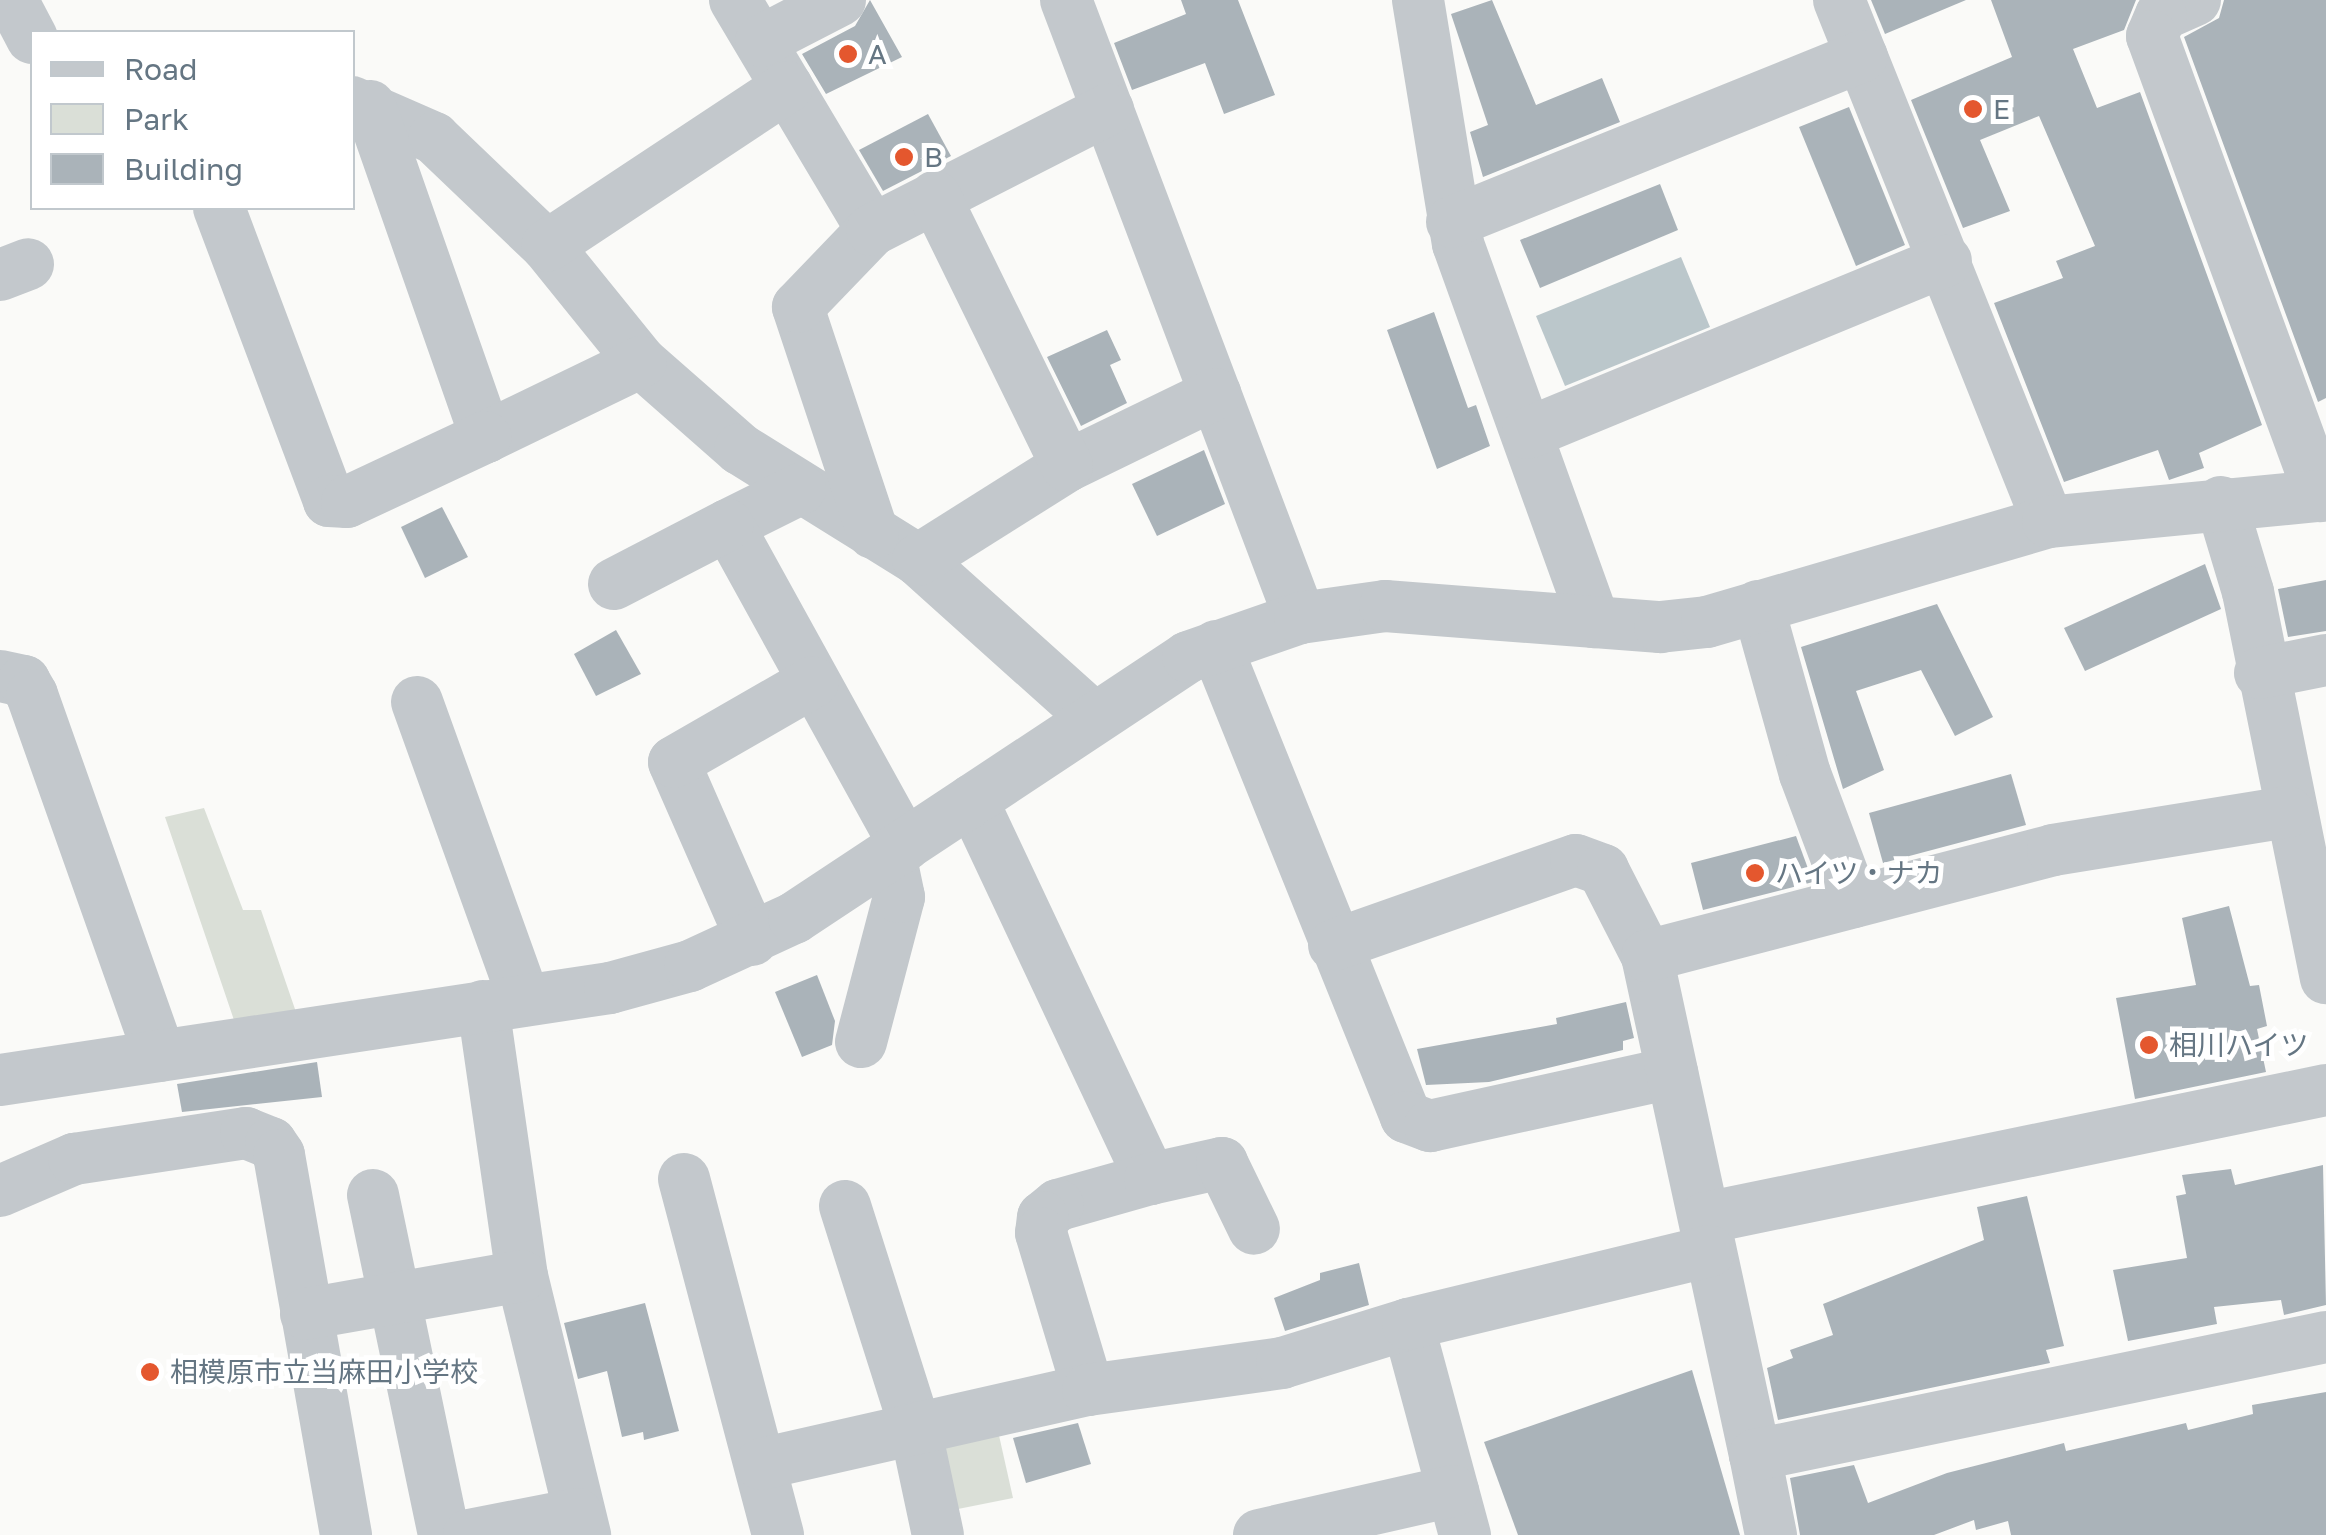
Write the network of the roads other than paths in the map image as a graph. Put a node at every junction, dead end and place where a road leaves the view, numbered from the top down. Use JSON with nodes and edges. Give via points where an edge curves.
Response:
{"nodes":[{"id":1,"x":840,"y":0,"type":"edge"},
{"id":2,"x":1066,"y":0,"type":"edge"},
{"id":3,"x":1418,"y":0,"type":"edge"},
{"id":4,"x":1840,"y":0,"type":"edge"},
{"id":5,"x":2195,"y":0,"type":"edge"},
{"id":6,"x":748,"y":20,"type":"edge"},
{"id":7,"x":1862,"y":56,"type":"junction"},
{"id":8,"x":787,"y":87,"type":"junction"},
{"id":9,"x":361,"y":104,"type":"edge"},
{"id":10,"x":1108,"y":110,"type":"junction"},
{"id":11,"x":935,"y":197,"type":"junction"},
{"id":12,"x":221,"y":210,"type":"edge"},
{"id":13,"x":1452,"y":222,"type":"junction"},
{"id":14,"x":872,"y":230,"type":"junction"},
{"id":15,"x":548,"y":246,"type":"junction"},
{"id":16,"x":1946,"y":261,"type":"junction"},
{"id":17,"x":641,"y":362,"type":"junction"},
{"id":18,"x":1215,"y":394,"type":"junction"},
{"id":19,"x":1528,"y":433,"type":"junction"},
{"id":20,"x":486,"y":437,"type":"junction"},
{"id":21,"x":1067,"y":466,"type":"junction"},
{"id":22,"x":800,"y":489,"type":"junction"},
{"id":23,"x":2323,"y":496,"type":"edge"},
{"id":24,"x":2222,"y":502,"type":"junction"},
{"id":25,"x":2048,"y":522,"type":"junction"},
{"id":26,"x":728,"y":525,"type":"junction"},
{"id":27,"x":873,"y":533,"type":"junction"},
{"id":28,"x":918,"y":560,"type":"junction"},
{"id":29,"x":614,"y":584,"type":"dead end"},
{"id":30,"x":1758,"y":606,"type":"junction"},
{"id":31,"x":1300,"y":618,"type":"junction"},
{"id":32,"x":1594,"y":622,"type":"junction"},
{"id":33,"x":1216,"y":646,"type":"junction"},
{"id":34,"x":2326,"y":660,"type":"edge"},
{"id":35,"x":2260,"y":673,"type":"junction"},
{"id":36,"x":0,"y":676,"type":"edge"},
{"id":37,"x":813,"y":682,"type":"junction"},
{"id":38,"x":417,"y":702,"type":"dead end"},
{"id":39,"x":1092,"y":716,"type":"junction"},
{"id":40,"x":972,"y":800,"type":"junction"},
{"id":41,"x":2288,"y":812,"type":"junction"},
{"id":42,"x":898,"y":850,"type":"junction"},
{"id":43,"x":1853,"y":902,"type":"junction"},
{"id":44,"x":752,"y":940,"type":"junction"},
{"id":45,"x":1334,"y":945,"type":"junction"},
{"id":46,"x":1647,"y":956,"type":"junction"},
{"id":47,"x":2326,"y":978,"type":"edge"},
{"id":48,"x":503,"y":1003,"type":"junction"},
{"id":49,"x":860,"y":1042,"type":"dead end"},
{"id":50,"x":160,"y":1056,"type":"junction"},
{"id":51,"x":1672,"y":1073,"type":"junction"},
{"id":52,"x":0,"y":1080,"type":"edge"},
{"id":53,"x":2326,"y":1090,"type":"edge"},
{"id":54,"x":684,"y":1178,"type":"dead end"},
{"id":55,"x":1150,"y":1179,"type":"junction"},
{"id":56,"x":0,"y":1191,"type":"edge"},
{"id":57,"x":373,"y":1195,"type":"dead end"},
{"id":58,"x":846,"y":1206,"type":"dead end"},
{"id":59,"x":1254,"y":1230,"type":"dead end"},
{"id":60,"x":1707,"y":1235,"type":"junction"},
{"id":61,"x":522,"y":1276,"type":"junction"},
{"id":62,"x":393,"y":1298,"type":"junction"},
{"id":63,"x":306,"y":1314,"type":"junction"},
{"id":64,"x":1408,"y":1324,"type":"junction"},
{"id":65,"x":2326,"y":1337,"type":"edge"},
{"id":66,"x":1088,"y":1390,"type":"junction"},
{"id":67,"x":915,"y":1426,"type":"junction"},
{"id":68,"x":1755,"y":1455,"type":"junction"},
{"id":69,"x":760,"y":1464,"type":"junction"},
{"id":70,"x":1459,"y":1513,"type":"edge"},
{"id":71,"x":581,"y":1524,"type":"edge"},
{"id":72,"x":346,"y":1535,"type":"edge"},
{"id":73,"x":444,"y":1535,"type":"edge"},
{"id":74,"x":468,"y":1535,"type":"edge"},
{"id":75,"x":778,"y":1535,"type":"edge"},
{"id":76,"x":938,"y":1535,"type":"edge"},
{"id":77,"x":1259,"y":1535,"type":"edge"},
{"id":78,"x":1771,"y":1535,"type":"edge"}],
"edges":[{"from":1,"to":6,"type":"street"},
{"from":2,"to":10,"type":"street"},
{"from":3,"to":13,"type":"street"},
{"from":4,"to":7,"type":"street"},
{"from":5,"to":23,"type":"street","via":[[2162,15],[2152,36]]},
{"from":6,"to":8,"type":"street"},
{"from":7,"to":13,"type":"street"},
{"from":7,"to":16,"type":"street"},
{"from":8,"to":14,"type":"street"},
{"from":8,"to":15,"type":"street"},
{"from":9,"to":15,"type":"street","via":[[434,138]]},
{"from":9,"to":20,"type":"street"},
{"from":10,"to":11,"type":"street"},
{"from":10,"to":18,"type":"street"},
{"from":11,"to":14,"type":"street"},
{"from":11,"to":21,"type":"street"},
{"from":12,"to":20,"type":"street","via":[[329,502],[348,502]]},
{"from":13,"to":19,"type":"street"},
{"from":14,"to":27,"type":"street","via":[[804,297],[798,316]]},
{"from":15,"to":17,"type":"street"},
{"from":16,"to":19,"type":"street"},
{"from":16,"to":25,"type":"street"},
{"from":17,"to":20,"type":"street"},
{"from":17,"to":22,"type":"street","via":[[740,448]]},
{"from":18,"to":21,"type":"street"},
{"from":18,"to":31,"type":"street"},
{"from":19,"to":32,"type":"street"},
{"from":21,"to":28,"type":"street"},
{"from":22,"to":26,"type":"street"},
{"from":22,"to":27,"type":"street"},
{"from":23,"to":24,"type":"street"},
{"from":24,"to":25,"type":"street"},
{"from":24,"to":35,"type":"street","via":[[2248,592]]},
{"from":25,"to":30,"type":"street"},
{"from":26,"to":29,"type":"street"},
{"from":26,"to":37,"type":"street"},
{"from":27,"to":28,"type":"street"},
{"from":28,"to":39,"type":"street"},
{"from":30,"to":32,"type":"street","via":[[1660,627]]},
{"from":30,"to":43,"type":"street","via":[[1805,774]]},
{"from":31,"to":32,"type":"street","via":[[1385,606]]},
{"from":31,"to":33,"type":"street"},
{"from":33,"to":39,"type":"street"},
{"from":33,"to":45,"type":"street"},
{"from":34,"to":35,"type":"street"},
{"from":35,"to":41,"type":"street"},
{"from":36,"to":50,"type":"street","via":[[24,681],[32,695]]},
{"from":37,"to":42,"type":"street"},
{"from":37,"to":44,"type":"street","via":[[674,762]]},
{"from":38,"to":48,"type":"street"},
{"from":39,"to":40,"type":"street"},
{"from":40,"to":42,"type":"street"},
{"from":40,"to":55,"type":"street"},
{"from":41,"to":43,"type":"street","via":[[2053,850]]},
{"from":41,"to":47,"type":"street"},
{"from":42,"to":44,"type":"street"},
{"from":42,"to":49,"type":"street","via":[[899,897]]},
{"from":43,"to":46,"type":"street"},
{"from":44,"to":48,"type":"street","via":[[652,978]]},
{"from":45,"to":46,"type":"street","via":[[1584,860],[1603,870]]},
{"from":45,"to":51,"type":"street","via":[[1398,1108],[1416,1123],[1430,1126]]},
{"from":46,"to":51,"type":"street"},
{"from":48,"to":50,"type":"street"},
{"from":48,"to":61,"type":"street"},
{"from":50,"to":52,"type":"street"},
{"from":51,"to":60,"type":"street"},
{"from":53,"to":60,"type":"street"},
{"from":54,"to":69,"type":"street"},
{"from":55,"to":59,"type":"street","via":[[1222,1163]]},
{"from":55,"to":66,"type":"street","via":[[1058,1204],[1043,1217],[1041,1233]]},
{"from":56,"to":63,"type":"street","via":[[74,1159],[260,1136],[279,1154]]},
{"from":57,"to":62,"type":"street"},
{"from":58,"to":67,"type":"street"},
{"from":60,"to":64,"type":"street"},
{"from":60,"to":68,"type":"street"},
{"from":61,"to":62,"type":"street"},
{"from":61,"to":71,"type":"street"},
{"from":62,"to":63,"type":"street"},
{"from":62,"to":73,"type":"street"},
{"from":63,"to":72,"type":"street"},
{"from":64,"to":66,"type":"street","via":[[1282,1363]]},
{"from":64,"to":70,"type":"street"},
{"from":65,"to":68,"type":"street"},
{"from":66,"to":67,"type":"street"},
{"from":67,"to":69,"type":"street"},
{"from":67,"to":76,"type":"street"},
{"from":68,"to":78,"type":"street"},
{"from":69,"to":75,"type":"street"},
{"from":70,"to":77,"type":"street"},
{"from":71,"to":74,"type":"street"}]}
